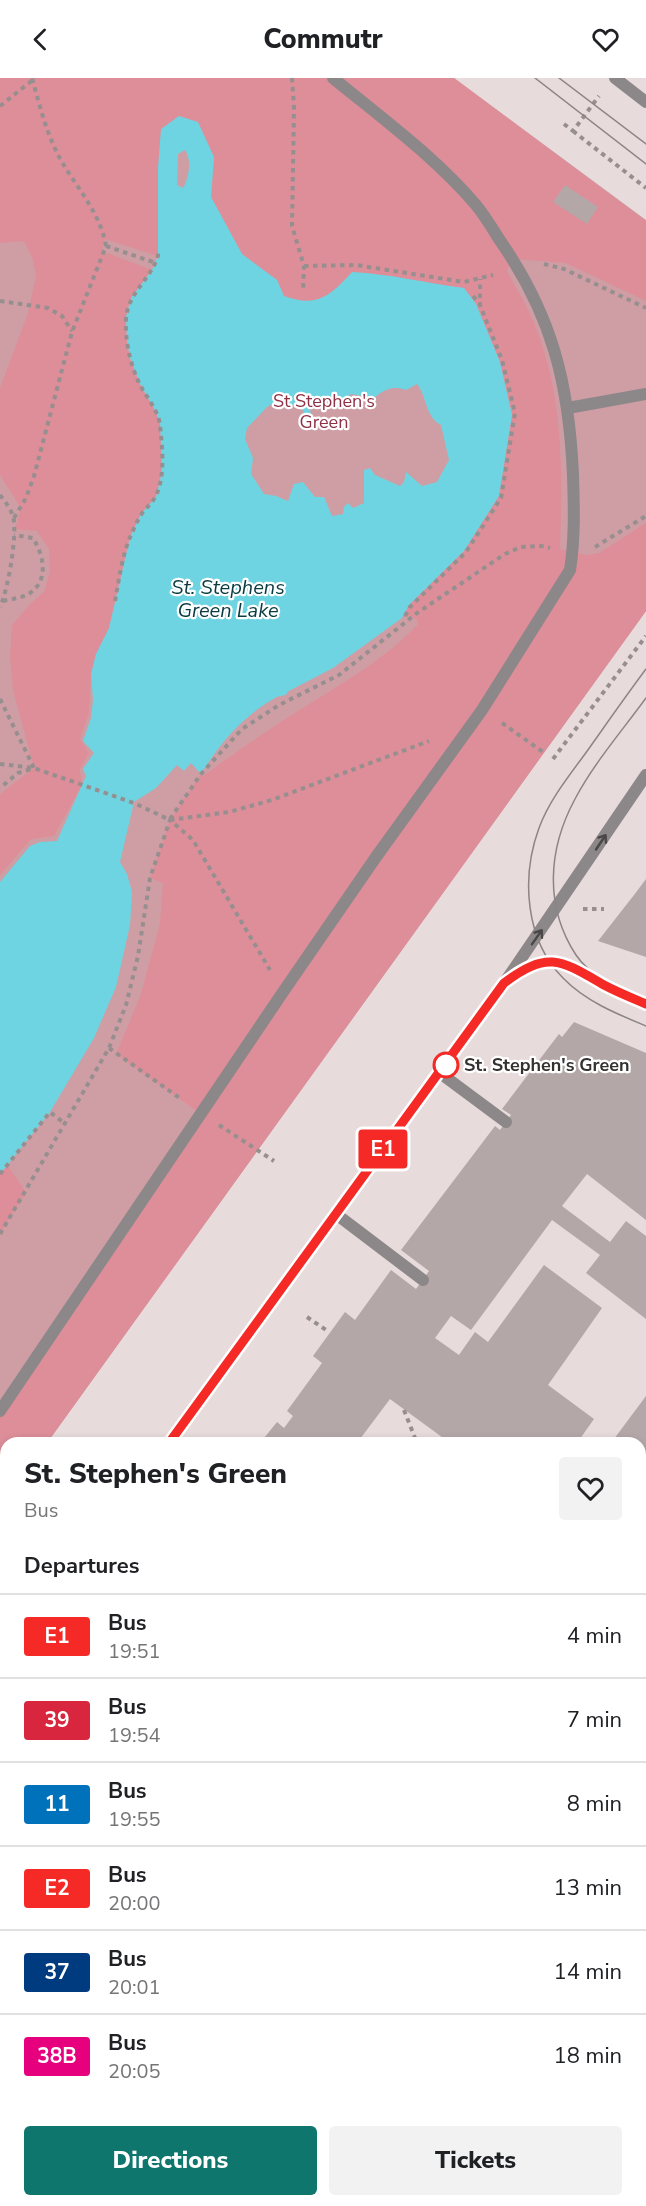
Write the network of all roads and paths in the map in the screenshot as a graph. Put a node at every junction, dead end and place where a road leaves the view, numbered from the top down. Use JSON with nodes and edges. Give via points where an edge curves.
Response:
{"nodes":[{"id":1,"x":292,"y":78,"type":"edge"},
{"id":2,"x":333,"y":78,"type":"edge"},
{"id":3,"x":615,"y":78,"type":"edge"},
{"id":4,"x":33,"y":79,"type":"edge"},
{"id":5,"x":602,"y":91,"type":"dead end"},
{"id":6,"x":646,"y":102,"type":"edge"},
{"id":7,"x":0,"y":106,"type":"edge"},
{"id":8,"x":564,"y":124,"type":"dead end"},
{"id":9,"x":573,"y":131,"type":"junction"},
{"id":10,"x":646,"y":188,"type":"edge"},
{"id":11,"x":106,"y":246,"type":"junction"},
{"id":12,"x":159,"y":250,"type":"dead end"},
{"id":13,"x":156,"y":263,"type":"junction"},
{"id":14,"x":356,"y":265,"type":"dead end"},
{"id":15,"x":304,"y":266,"type":"junction"},
{"id":16,"x":480,"y":279,"type":"dead end"},
{"id":17,"x":303,"y":291,"type":"dead end"},
{"id":18,"x":473,"y":296,"type":"dead end"},
{"id":19,"x":0,"y":301,"type":"edge"},
{"id":20,"x":480,"y":305,"type":"junction"},
{"id":21,"x":72,"y":332,"type":"junction"},
{"id":22,"x":646,"y":394,"type":"edge"},
{"id":23,"x":568,"y":408,"type":"junction"},
{"id":24,"x":0,"y":495,"type":"edge"},
{"id":25,"x":646,"y":516,"type":"edge"},
{"id":26,"x":14,"y":518,"type":"junction"},
{"id":27,"x":14,"y":535,"type":"junction"},
{"id":28,"x":573,"y":551,"type":"junction"},
{"id":29,"x":3,"y":601,"type":"junction"},
{"id":30,"x":115,"y":602,"type":"dead end"},
{"id":31,"x":0,"y":607,"type":"edge"},
{"id":32,"x":410,"y":608,"type":"junction"},
{"id":33,"x":417,"y":613,"type":"junction"},
{"id":34,"x":405,"y":616,"type":"dead end"},
{"id":35,"x":646,"y":636,"type":"edge"},
{"id":36,"x":0,"y":699,"type":"edge"},
{"id":37,"x":482,"y":710,"type":"junction"},
{"id":38,"x":431,"y":740,"type":"dead end"},
{"id":39,"x":543,"y":752,"type":"dead end"},
{"id":40,"x":553,"y":759,"type":"dead end"},
{"id":41,"x":0,"y":764,"type":"edge"},
{"id":42,"x":34,"y":768,"type":"junction"},
{"id":43,"x":646,"y":775,"type":"edge"},
{"id":44,"x":0,"y":788,"type":"edge"},
{"id":45,"x":170,"y":819,"type":"junction"},
{"id":46,"x":576,"y":909,"type":"dead end"},
{"id":47,"x":604,"y":909,"type":"dead end"},
{"id":48,"x":504,"y":983,"type":"junction"},
{"id":49,"x":283,"y":992,"type":"junction"},
{"id":50,"x":646,"y":1004,"type":"edge"},
{"id":51,"x":109,"y":1048,"type":"junction"},
{"id":52,"x":117,"y":1054,"type":"dead end"},
{"id":53,"x":440,"y":1073,"type":"junction"},
{"id":54,"x":506,"y":1122,"type":"dead end"},
{"id":55,"x":64,"y":1123,"type":"junction"},
{"id":56,"x":258,"y":1150,"type":"dead end"},
{"id":57,"x":274,"y":1161,"type":"dead end"},
{"id":58,"x":0,"y":1174,"type":"edge"},
{"id":59,"x":336,"y":1214,"type":"junction"},
{"id":60,"x":0,"y":1234,"type":"edge"},
{"id":61,"x":423,"y":1280,"type":"dead end"},
{"id":62,"x":307,"y":1317,"type":"dead end"},
{"id":63,"x":329,"y":1332,"type":"dead end"},
{"id":64,"x":404,"y":1410,"type":"dead end"},
{"id":65,"x":0,"y":1411,"type":"edge"},
{"id":66,"x":173,"y":1437,"type":"edge"},
{"id":67,"x":415,"y":1437,"type":"edge"}],
"edges":[{"from":1,"to":15,"type":"path","via":[[292,226]]},
{"from":2,"to":23,"type":"street","via":[[424,153],[476,206],[513,259],[539,306],[554,345]]},
{"from":3,"to":6,"type":"street"},
{"from":4,"to":7,"type":"path"},
{"from":4,"to":11,"type":"path","via":[[50,138],[91,207]]},
{"from":5,"to":9,"type":"path"},
{"from":8,"to":9,"type":"path"},
{"from":9,"to":10,"type":"path"},
{"from":11,"to":13,"type":"path"},
{"from":11,"to":21,"type":"path"},
{"from":12,"to":13,"type":"path"},
{"from":13,"to":30,"type":"path","via":[[131,298],[126,317],[130,358],[160,423],[162,468],[156,497],[141,514],[130,537]]},
{"from":14,"to":15,"type":"path"},
{"from":15,"to":17,"type":"path"},
{"from":16,"to":20,"type":"path"},
{"from":18,"to":20,"type":"path"},
{"from":19,"to":21,"type":"path","via":[[48,308],[62,316]]},
{"from":20,"to":32,"type":"path","via":[[502,360],[515,413],[501,498],[466,552]]},
{"from":21,"to":26,"type":"path","via":[[34,476]]},
{"from":22,"to":23,"type":"street"},
{"from":23,"to":28,"type":"street"},
{"from":24,"to":26,"type":"path"},
{"from":25,"to":28,"type":"path","via":[[603,544]]},
{"from":26,"to":27,"type":"path"},
{"from":27,"to":29,"type":"path"},
{"from":27,"to":29,"type":"path","via":[[33,538],[40,549],[40,584],[28,595]]},
{"from":28,"to":33,"type":"path","via":[[521,547]]},
{"from":28,"to":37,"type":"street","via":[[570,570]]},
{"from":29,"to":31,"type":"path"},
{"from":32,"to":33,"type":"path"},
{"from":32,"to":34,"type":"path"},
{"from":33,"to":45,"type":"path","via":[[339,675],[242,729],[201,774]]},
{"from":35,"to":40,"type":"path"},
{"from":36,"to":42,"type":"path"},
{"from":37,"to":39,"type":"path"},
{"from":37,"to":49,"type":"street"},
{"from":38,"to":45,"type":"path","via":[[272,800],[229,812]]},
{"from":41,"to":42,"type":"path"},
{"from":42,"to":44,"type":"path","via":[[18,773]]},
{"from":42,"to":45,"type":"path","via":[[134,802]]},
{"from":48,"to":43,"type":"street","one_way":true},
{"from":45,"to":49,"type":"path","via":[[193,840]]},
{"from":45,"to":51,"type":"path","via":[[150,878],[126,1005]]},
{"from":46,"to":47,"type":"path"},
{"from":48,"to":50,"type":"main road","via":[[529,966],[570,964]]},
{"from":48,"to":53,"type":"main road"},
{"from":49,"to":65,"type":"street"},
{"from":51,"to":52,"type":"path"},
{"from":51,"to":55,"type":"path"},
{"from":53,"to":54,"type":"street"},
{"from":53,"to":59,"type":"main road"},
{"from":55,"to":58,"type":"path","via":[[50,1112]]},
{"from":55,"to":60,"type":"path"},
{"from":56,"to":57,"type":"path"},
{"from":59,"to":61,"type":"street"},
{"from":59,"to":66,"type":"main road"},
{"from":62,"to":63,"type":"path"},
{"from":64,"to":67,"type":"path"}]}
